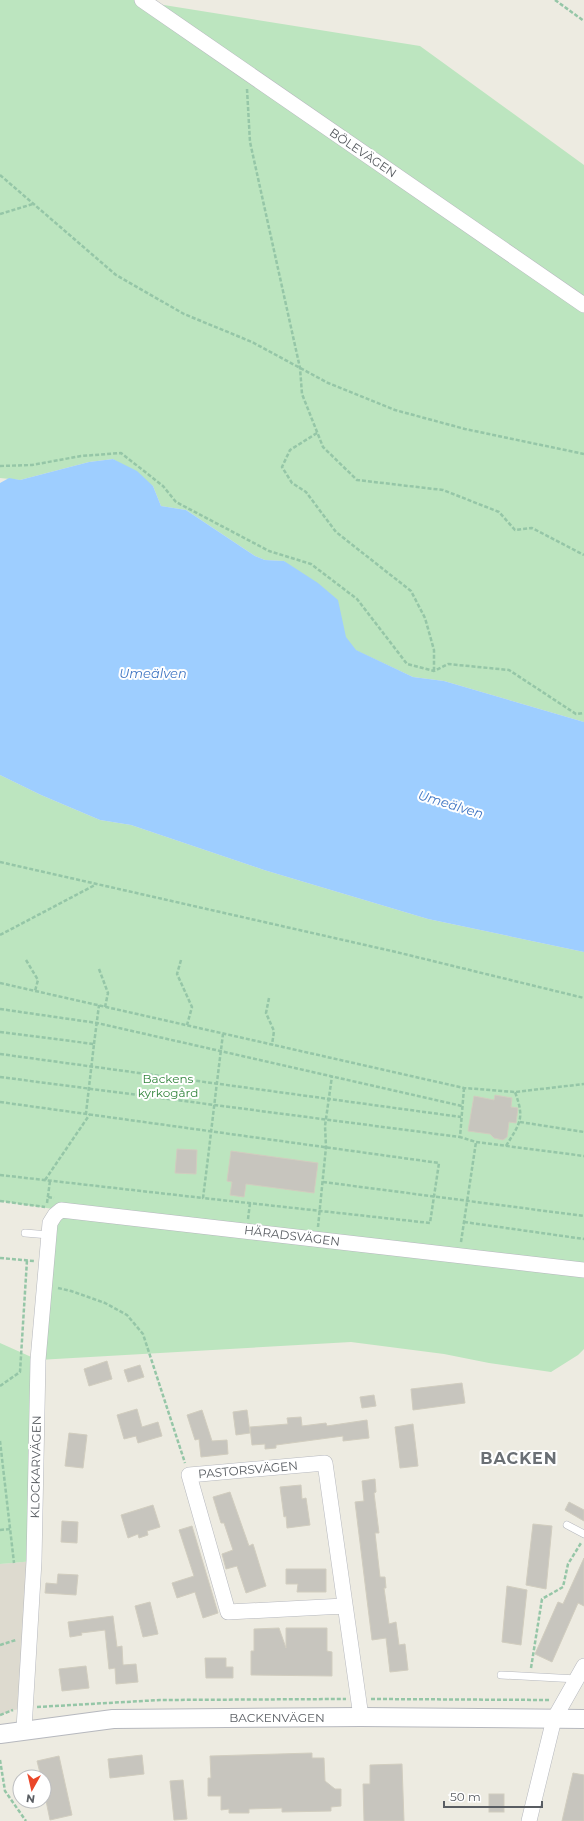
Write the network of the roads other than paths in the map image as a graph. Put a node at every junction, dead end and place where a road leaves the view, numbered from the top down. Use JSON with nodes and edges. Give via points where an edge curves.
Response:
{"nodes":[{"id":1,"x":142,"y":0,"type":"edge"},
{"id":2,"x":584,"y":304,"type":"edge"},
{"id":3,"x":54,"y":1209,"type":"joint"},
{"id":4,"x":26,"y":1233,"type":"dead end"},
{"id":5,"x":49,"y":1235,"type":"junction"},
{"id":6,"x":584,"y":1270,"type":"edge"},
{"id":7,"x":567,"y":1525,"type":"dead end"},
{"id":8,"x":584,"y":1535,"type":"edge"},
{"id":9,"x":344,"y":1606,"type":"junction"},
{"id":10,"x":580,"y":1672,"type":"edge"},
{"id":11,"x":501,"y":1676,"type":"dead end"},
{"id":12,"x":361,"y":1717,"type":"junction"},
{"id":13,"x":554,"y":1719,"type":"junction"},
{"id":14,"x":584,"y":1719,"type":"edge"},
{"id":15,"x":24,"y":1729,"type":"junction"},
{"id":16,"x":0,"y":1734,"type":"edge"},
{"id":17,"x":529,"y":1821,"type":"edge"}],
"edges":[{"from":1,"to":2,"type":"street","name":"BÖLEVÄGEN"},
{"from":3,"to":5,"type":"street","name":"KLOCKARVÄGEN","via":[[55,1215],[50,1224]]},
{"from":3,"to":6,"type":"street","name":"HÄRADSVÄGEN"},
{"from":4,"to":5,"type":"lane"},
{"from":5,"to":15,"type":"street","name":"KLOCKARVÄGEN","via":[[38,1360],[34,1561]]},
{"from":7,"to":8,"type":"lane"},
{"from":9,"to":9,"type":"street","name":"PASTORSVÄGEN","via":[[325,1463],[189,1475],[228,1612]]},
{"from":9,"to":12,"type":"street","name":"PASTORSVÄGEN"},
{"from":10,"to":11,"type":"lane","via":[[529,1677]]},
{"from":10,"to":13,"type":"street"},
{"from":12,"to":13,"type":"street","name":"BACKENVÄGEN"},
{"from":12,"to":15,"type":"street","name":"BACKENVÄGEN","via":[[112,1719]]},
{"from":13,"to":14,"type":"street","name":"BACKENVÄGEN"},
{"from":13,"to":17,"type":"street"},
{"from":15,"to":16,"type":"street","name":"BACKENVÄGEN"}]}
